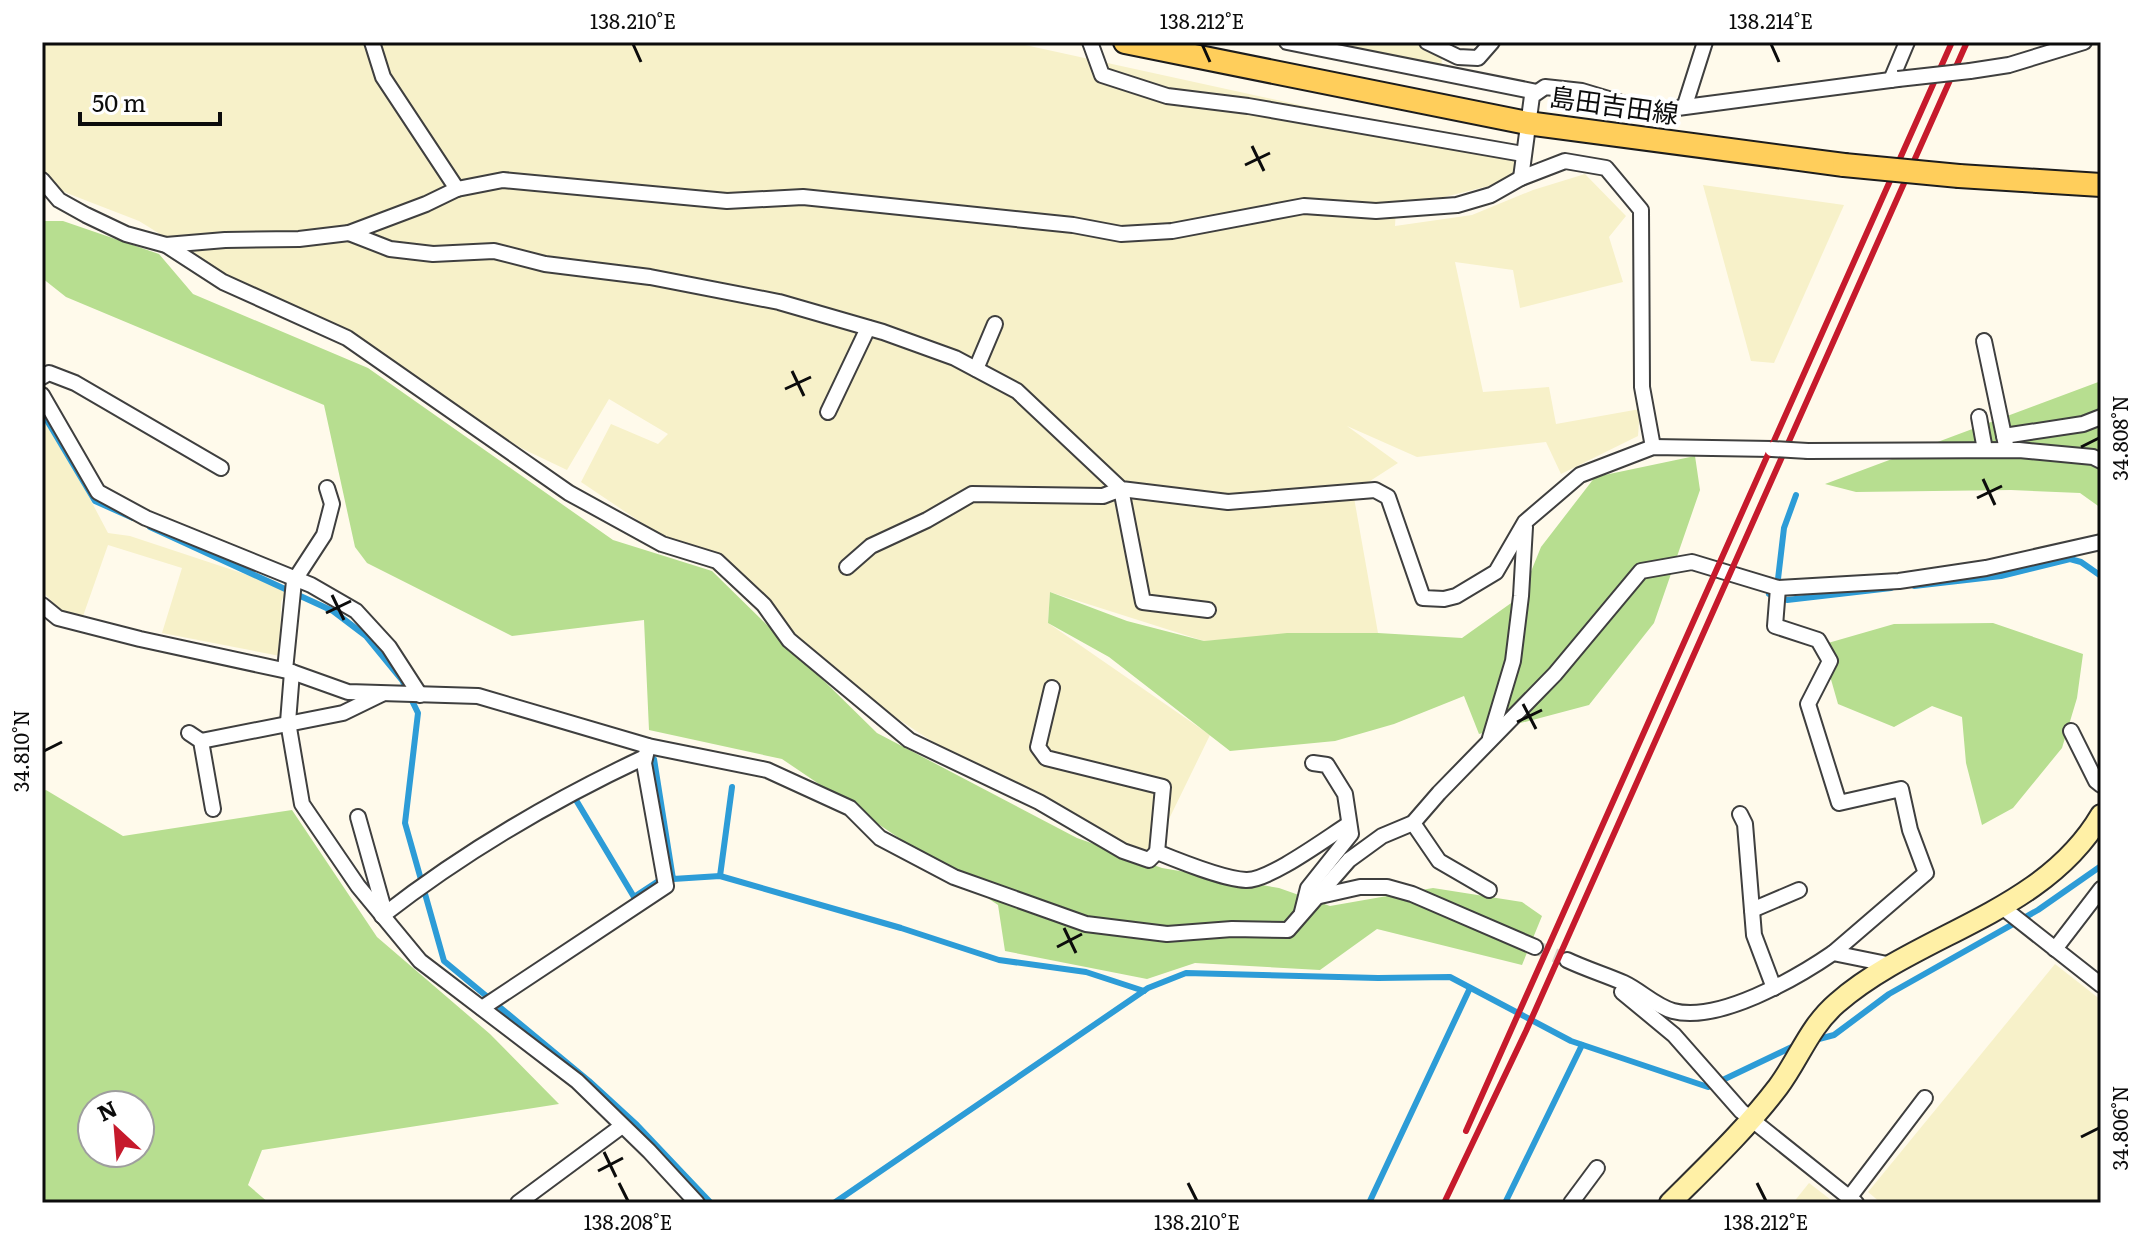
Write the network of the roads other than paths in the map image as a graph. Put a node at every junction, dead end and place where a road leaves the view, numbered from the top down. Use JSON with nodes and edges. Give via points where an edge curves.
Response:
{"nodes":[{"id":1,"x":372,"y":42,"type":"edge"},
{"id":2,"x":1090,"y":42,"type":"edge"},
{"id":3,"x":1125,"y":42,"type":"edge"},
{"id":4,"x":1287,"y":42,"type":"edge"},
{"id":5,"x":1427,"y":42,"type":"edge"},
{"id":6,"x":1492,"y":42,"type":"edge"},
{"id":7,"x":1705,"y":42,"type":"edge"},
{"id":8,"x":1907,"y":42,"type":"edge"},
{"id":9,"x":2084,"y":42,"type":"edge"},
{"id":10,"x":1894,"y":80,"type":"junction"},
{"id":11,"x":1537,"y":92,"type":"junction"},
{"id":12,"x":1685,"y":105,"type":"junction"},
{"id":13,"x":1527,"y":123,"type":"junction"},
{"id":14,"x":1523,"y":154,"type":"junction"},
{"id":15,"x":1521,"y":178,"type":"junction"},
{"id":16,"x":42,"y":180,"type":"edge"},
{"id":17,"x":2101,"y":185,"type":"edge"},
{"id":18,"x":457,"y":189,"type":"junction"},
{"id":19,"x":349,"y":233,"type":"junction"},
{"id":20,"x":166,"y":245,"type":"junction"},
{"id":21,"x":995,"y":324,"type":"dead end"},
{"id":22,"x":868,"y":328,"type":"junction"},
{"id":23,"x":1984,"y":341,"type":"dead end"},
{"id":24,"x":976,"y":369,"type":"junction"},
{"id":25,"x":42,"y":377,"type":"edge"},
{"id":26,"x":42,"y":395,"type":"edge"},
{"id":27,"x":828,"y":412,"type":"dead end"},
{"id":28,"x":1979,"y":417,"type":"dead end"},
{"id":29,"x":2101,"y":417,"type":"edge"},
{"id":30,"x":2006,"y":443,"type":"junction"},
{"id":31,"x":1653,"y":447,"type":"junction"},
{"id":32,"x":1985,"y":450,"type":"junction"},
{"id":33,"x":2101,"y":461,"type":"edge"},
{"id":34,"x":221,"y":468,"type":"dead end"},
{"id":35,"x":327,"y":488,"type":"dead end"},
{"id":36,"x":1121,"y":489,"type":"junction"},
{"id":37,"x":1525,"y":522,"type":"junction"},
{"id":38,"x":2101,"y":542,"type":"edge"},
{"id":39,"x":847,"y":567,"type":"dead end"},
{"id":40,"x":294,"y":581,"type":"junction"},
{"id":41,"x":1777,"y":591,"type":"junction"},
{"id":42,"x":42,"y":605,"type":"edge"},
{"id":43,"x":1208,"y":610,"type":"dead end"},
{"id":44,"x":288,"y":671,"type":"junction"},
{"id":45,"x":1052,"y":688,"type":"dead end"},
{"id":46,"x":390,"y":694,"type":"junction"},
{"id":47,"x":418,"y":695,"type":"junction"},
{"id":48,"x":288,"y":722,"type":"junction"},
{"id":49,"x":2071,"y":731,"type":"dead end"},
{"id":50,"x":1490,"y":741,"type":"junction"},
{"id":51,"x":647,"y":752,"type":"junction"},
{"id":52,"x":1313,"y":763,"type":"dead end"},
{"id":53,"x":2101,"y":785,"type":"edge"},
{"id":54,"x":213,"y":809,"type":"dead end"},
{"id":55,"x":1740,"y":814,"type":"dead end"},
{"id":56,"x":2101,"y":815,"type":"edge"},
{"id":57,"x":358,"y":817,"type":"dead end"},
{"id":58,"x":1413,"y":823,"type":"junction"},
{"id":59,"x":1349,"y":824,"type":"junction"},
{"id":60,"x":1157,"y":852,"type":"junction"},
{"id":61,"x":2101,"y":889,"type":"edge"},
{"id":62,"x":1489,"y":890,"type":"dead end"},
{"id":63,"x":1799,"y":890,"type":"dead end"},
{"id":64,"x":1320,"y":896,"type":"junction"},
{"id":65,"x":2006,"y":909,"type":"junction"},
{"id":66,"x":1752,"y":910,"type":"junction"},
{"id":67,"x":384,"y":915,"type":"junction"},
{"id":68,"x":1301,"y":917,"type":"junction"},
{"id":69,"x":1535,"y":947,"type":"tunnel mouth"},
{"id":70,"x":2055,"y":949,"type":"junction"},
{"id":71,"x":1833,"y":953,"type":"junction"},
{"id":72,"x":1567,"y":960,"type":"tunnel mouth"},
{"id":73,"x":1892,"y":965,"type":"junction"},
{"id":74,"x":1596,"y":973,"type":"junction"},
{"id":75,"x":2101,"y":985,"type":"edge"},
{"id":76,"x":1774,"y":988,"type":"junction"},
{"id":77,"x":483,"y":1007,"type":"junction"},
{"id":78,"x":1925,"y":1098,"type":"dead end"},
{"id":79,"x":1752,"y":1121,"type":"junction"},
{"id":80,"x":622,"y":1126,"type":"junction"},
{"id":81,"x":1597,"y":1168,"type":"dead end"},
{"id":82,"x":1853,"y":1200,"type":"edge"},
{"id":83,"x":518,"y":1203,"type":"edge"},
{"id":84,"x":697,"y":1203,"type":"edge"},
{"id":85,"x":1571,"y":1203,"type":"edge"},
{"id":86,"x":1670,"y":1203,"type":"edge"}],
"edges":[{"from":1,"to":18,"type":"street","via":[[383,77]]},
{"from":2,"to":14,"type":"street","via":[[1102,75],[1167,96]]},
{"from":3,"to":13,"type":"main road","name":"島田吉田線"},
{"from":4,"to":11,"type":"street"},
{"from":5,"to":6,"type":"street","via":[[1458,57],[1478,58]]},
{"from":7,"to":12,"type":"street"},
{"from":8,"to":10,"type":"street"},
{"from":9,"to":10,"type":"street","bridge":true,"via":[[2009,65]]},
{"from":10,"to":12,"type":"street"},
{"from":11,"to":12,"type":"street","via":[[1545,87],[1632,106]]},
{"from":11,"to":13,"type":"street"},
{"from":13,"to":14,"type":"street"},
{"from":13,"to":17,"type":"main road","name":"島田吉田線","bridge":true,"via":[[1844,165]]},
{"from":14,"to":15,"type":"street"},
{"from":15,"to":18,"type":"street","via":[[1491,195],[1457,205],[1376,211],[1304,206],[1172,231],[1121,234],[803,197],[727,201],[503,180]]},
{"from":15,"to":31,"type":"street","via":[[1565,161],[1606,168],[1641,210],[1642,387]]},
{"from":16,"to":20,"type":"street","via":[[59,200],[86,215]]},
{"from":18,"to":19,"type":"street"},
{"from":19,"to":20,"type":"street"},
{"from":19,"to":22,"type":"street","via":[[390,249],[433,254],[494,251],[545,264],[650,277],[779,302]]},
{"from":20,"to":60,"type":"street","via":[[223,282],[347,338],[569,493],[662,544],[717,561],[764,605],[789,640],[909,740],[1039,802],[1123,851],[1149,860]]},
{"from":21,"to":24,"type":"street"},
{"from":22,"to":24,"type":"street"},
{"from":22,"to":27,"type":"street"},
{"from":23,"to":30,"type":"street"},
{"from":24,"to":36,"type":"street","via":[[1017,391]]},
{"from":25,"to":34,"type":"street","via":[[49,373],[75,383]]},
{"from":26,"to":40,"type":"street","via":[[98,492]]},
{"from":28,"to":32,"type":"street"},
{"from":29,"to":30,"type":"street"},
{"from":30,"to":32,"type":"street"},
{"from":30,"to":33,"type":"street"},
{"from":31,"to":32,"type":"street","bridge":true},
{"from":31,"to":37,"type":"street","via":[[1580,475]]},
{"from":35,"to":40,"type":"street","via":[[332,504],[324,535]]},
{"from":36,"to":37,"type":"street","via":[[1228,502],[1375,490],[1388,497],[1423,598],[1456,596],[1496,572]]},
{"from":36,"to":39,"type":"street","via":[[1103,496],[972,494],[871,546]]},
{"from":36,"to":43,"type":"street","via":[[1143,602]]},
{"from":37,"to":50,"type":"street","via":[[1513,661]]},
{"from":38,"to":41,"type":"street","via":[[1986,568]]},
{"from":40,"to":44,"type":"street"},
{"from":40,"to":47,"type":"street","via":[[356,611],[389,647]]},
{"from":41,"to":50,"type":"street","via":[[1692,562],[1641,571],[1555,674]]},
{"from":41,"to":71,"type":"street","via":[[1775,626],[1818,640],[1830,661],[1808,704],[1839,803],[1901,789],[1926,873]]},
{"from":42,"to":44,"type":"street","via":[[58,618]]},
{"from":44,"to":46,"type":"street","via":[[348,692]]},
{"from":44,"to":48,"type":"street"},
{"from":45,"to":60,"type":"street","via":[[1038,747],[1046,758],[1163,787]]},
{"from":46,"to":47,"type":"street"},
{"from":46,"to":48,"type":"street","via":[[343,713]]},
{"from":47,"to":51,"type":"street","via":[[478,696]]},
{"from":48,"to":54,"type":"street","via":[[195,737]]},
{"from":48,"to":67,"type":"street","via":[[302,804]]},
{"from":49,"to":53,"type":"street"},
{"from":50,"to":58,"type":"street"},
{"from":51,"to":67,"type":"street","via":[[433,877]]},
{"from":51,"to":68,"type":"street","via":[[767,770],[850,808],[880,838],[954,877],[1086,924],[1167,934],[1288,930]]},
{"from":51,"to":77,"type":"street","via":[[666,886]]},
{"from":52,"to":59,"type":"street","via":[[1327,765],[1345,794]]},
{"from":55,"to":66,"type":"street"},
{"from":56,"to":65,"type":"street","via":[[2052,874]]},
{"from":57,"to":67,"type":"street"},
{"from":58,"to":62,"type":"street","via":[[1439,861]]},
{"from":58,"to":64,"type":"street","via":[[1382,836],[1349,860]]},
{"from":59,"to":60,"type":"street","via":[[1276,870],[1248,881]]},
{"from":59,"to":68,"type":"street","via":[[1351,834],[1308,888]]},
{"from":61,"to":70,"type":"street"},
{"from":63,"to":66,"type":"street"},
{"from":64,"to":68,"type":"street"},
{"from":64,"to":69,"type":"street","via":[[1387,887]]},
{"from":65,"to":70,"type":"street"},
{"from":65,"to":73,"type":"street"},
{"from":66,"to":76,"type":"street","via":[[1754,935]]},
{"from":67,"to":77,"type":"street","via":[[420,961]]},
{"from":70,"to":75,"type":"street"},
{"from":71,"to":73,"type":"street"},
{"from":71,"to":76,"type":"street"},
{"from":72,"to":74,"type":"street"},
{"from":73,"to":79,"type":"street","via":[[1837,1003],[1811,1030]]},
{"from":74,"to":76,"type":"street","via":[[1625,983],[1669,1010],[1693,1014]]},
{"from":74,"to":79,"type":"street","via":[[1674,1035]]},
{"from":77,"to":80,"type":"street","via":[[577,1081]]},
{"from":78,"to":82,"type":"street"},
{"from":79,"to":82,"type":"street"},
{"from":79,"to":86,"type":"street"},
{"from":80,"to":83,"type":"street"},
{"from":80,"to":84,"type":"street"},
{"from":81,"to":85,"type":"street"}]}
